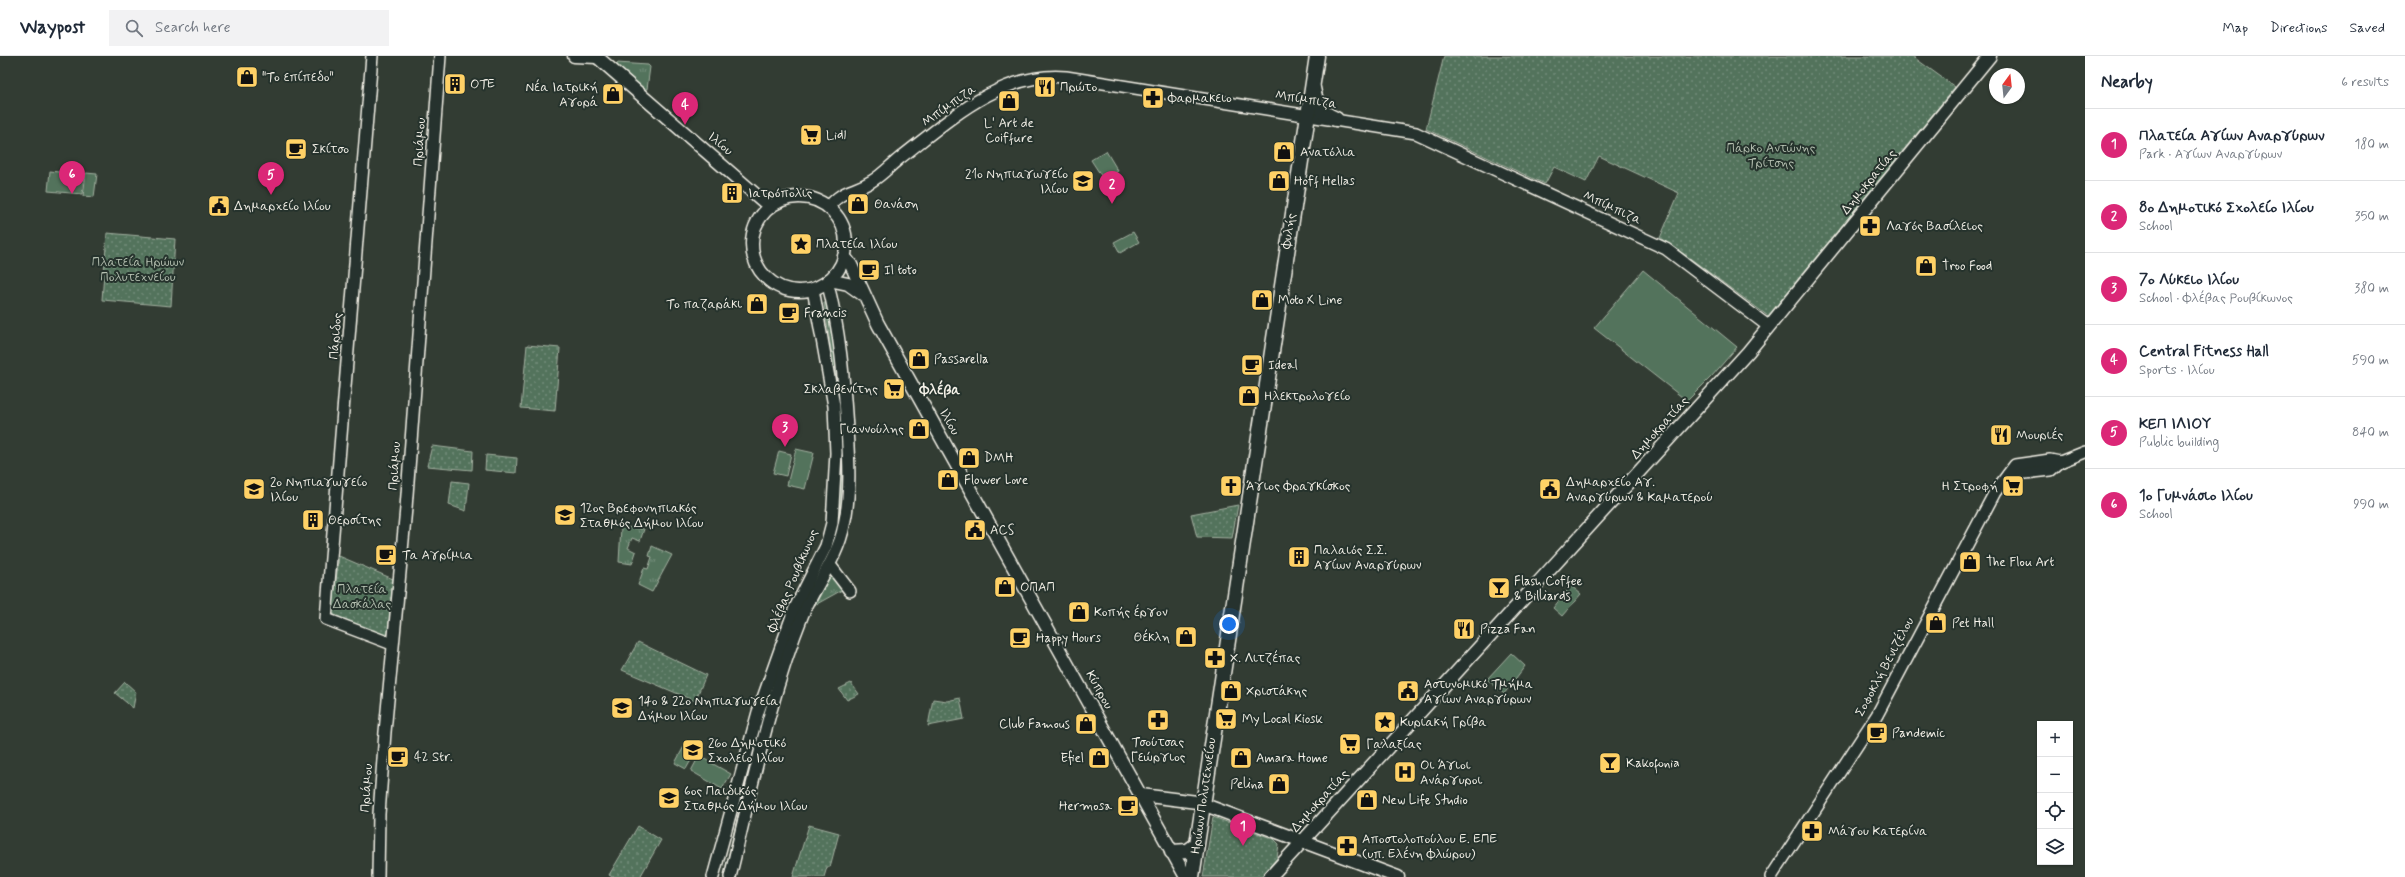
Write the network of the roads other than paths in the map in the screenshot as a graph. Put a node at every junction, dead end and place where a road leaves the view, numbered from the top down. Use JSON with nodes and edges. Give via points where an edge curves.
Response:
{"nodes":[{"id":1,"x":372,"y":56,"type":"edge"},
{"id":2,"x":440,"y":56,"type":"edge"},
{"id":3,"x":574,"y":56,"type":"edge"},
{"id":4,"x":1317,"y":56,"type":"edge"},
{"id":5,"x":1990,"y":56,"type":"edge"},
{"id":6,"x":596,"y":57,"type":"edge"},
{"id":7,"x":1312,"y":86,"type":"junction"},
{"id":8,"x":1307,"y":115,"type":"junction"},
{"id":9,"x":1336,"y":119,"type":"junction"},
{"id":10,"x":770,"y":207,"type":"junction"},
{"id":11,"x":828,"y":207,"type":"junction"},
{"id":12,"x":844,"y":256,"type":"junction"},
{"id":13,"x":828,"y":281,"type":"junction"},
{"id":14,"x":814,"y":289,"type":"junction"},
{"id":15,"x":865,"y":298,"type":"junction"},
{"id":16,"x":1768,"y":326,"type":"junction"},
{"id":17,"x":1263,"y":406,"type":"joint"},
{"id":18,"x":2085,"y":452,"type":"edge"},
{"id":19,"x":2060,"y":462,"type":"junction"},
{"id":20,"x":2008,"y":474,"type":"junction"},
{"id":21,"x":986,"y":517,"type":"joint"},
{"id":22,"x":830,"y":565,"type":"junction"},
{"id":23,"x":850,"y":591,"type":"dead end"},
{"id":24,"x":392,"y":644,"type":"junction"},
{"id":25,"x":1141,"y":795,"type":"junction"},
{"id":26,"x":1203,"y":805,"type":"junction"},
{"id":27,"x":1302,"y":842,"type":"junction"},
{"id":28,"x":1196,"y":844,"type":"junction"},
{"id":29,"x":1172,"y":852,"type":"junction"},
{"id":30,"x":378,"y":877,"type":"edge"},
{"id":31,"x":713,"y":877,"type":"edge"},
{"id":32,"x":730,"y":877,"type":"edge"},
{"id":33,"x":1186,"y":877,"type":"edge"},
{"id":34,"x":1192,"y":877,"type":"edge"},
{"id":35,"x":1270,"y":877,"type":"edge"},
{"id":36,"x":1398,"y":877,"type":"edge"},
{"id":37,"x":1771,"y":877,"type":"edge"}],
"edges":[{"from":1,"to":24,"type":"street","name":"Πάριδος","via":[[326,619]]},
{"from":2,"to":24,"type":"street","name":"Πριάμου","via":[[406,508]]},
{"from":3,"to":6,"type":"main road"},
{"from":4,"to":7,"type":"main road","name":"Φυλής"},
{"from":5,"to":16,"type":"main road","name":"Δημοκρατίας"},
{"from":6,"to":10,"type":"main road","name":"Ιλίου"},
{"from":7,"to":8,"type":"main road","name":"Φυλής"},
{"from":7,"to":9,"type":"main road","via":[[1319,109]]},
{"from":8,"to":9,"type":"street","name":"Μπίμπιζα"},
{"from":8,"to":11,"type":"street","name":"Μπίμπιζα","via":[[1081,79],[1056,76],[1031,78],[980,99],[872,181],[848,190]]},
{"from":8,"to":17,"type":"main road","name":"Φυλής"},
{"from":9,"to":16,"type":"street","name":"Μπίμπιζα","via":[[1426,136],[1653,242],[1669,251]]},
{"from":10,"to":11,"type":"main road","via":[[783,201],[801,198]]},
{"from":10,"to":14,"type":"main road","via":[[760,219],[752,239],[752,249],[759,269],[769,280],[781,287],[794,291]]},
{"from":11,"to":12,"type":"main road","via":[[843,229]]},
{"from":12,"to":13,"type":"main road","via":[[838,270]]},
{"from":12,"to":15,"type":"main road","name":"Ιλίου","via":[[851,265]]},
{"from":13,"to":14,"type":"main road"},
{"from":13,"to":15,"type":"main road","name":"Ιλίου","via":[[851,285]]},
{"from":13,"to":22,"type":"street","via":[[844,384],[848,470],[845,524]]},
{"from":14,"to":31,"type":"street","name":"Φλέβας Ρουβίκωνος","via":[[834,406],[836,453],[832,523],[826,546],[794,610],[758,712]]},
{"from":15,"to":21,"type":"main road","name":"Ιλίου"},
{"from":16,"to":27,"type":"main road","name":"Δημοκρατίας"},
{"from":17,"to":26,"type":"main road","name":"Ηρώων Πολυτεχνείου"},
{"from":18,"to":19,"type":"street"},
{"from":19,"to":20,"type":"street","via":[[2051,470]]},
{"from":19,"to":20,"type":"street","name":"Σοφοκλή Βενιζέλου","via":[[2050,460],[2015,465]]},
{"from":20,"to":37,"type":"street","name":"Σοφοκλή Βενιζέλου","via":[[1995,492],[1877,714]]},
{"from":21,"to":25,"type":"main road","name":"Κύπρου"},
{"from":22,"to":23,"type":"street"},
{"from":22,"to":32,"type":"street","via":[[803,614],[766,723]]},
{"from":24,"to":30,"type":"street","name":"Πριάμου","via":[[380,807]]},
{"from":25,"to":26,"type":"main road","via":[[1194,801]]},
{"from":25,"to":29,"type":"main road","name":"Κύπρου"},
{"from":26,"to":27,"type":"main road"},
{"from":26,"to":28,"type":"main road","name":"Ηρώων Πολυτεχνείου"},
{"from":27,"to":35,"type":"main road","name":"Δημοκρατίας"},
{"from":27,"to":36,"type":"main road"},
{"from":28,"to":29,"type":"main road","via":[[1188,851]]},
{"from":28,"to":34,"type":"main road","name":"Ηρώων Πολυτεχνείου"},
{"from":29,"to":33,"type":"main road","name":"Κύπρου"}]}
